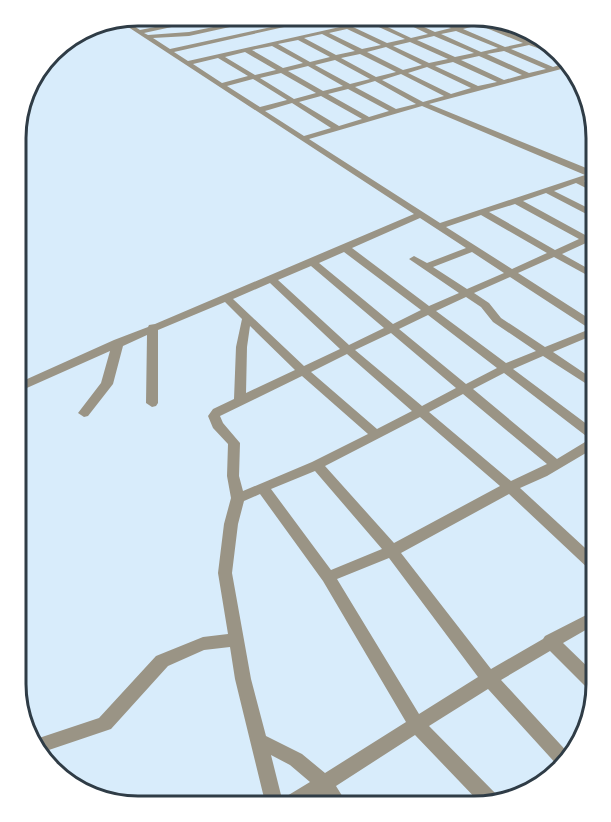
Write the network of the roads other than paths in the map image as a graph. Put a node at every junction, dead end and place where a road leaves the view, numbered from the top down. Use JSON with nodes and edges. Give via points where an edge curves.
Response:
{"nodes":[{"id":1,"x":129,"y":26,"type":"edge"},
{"id":2,"x":175,"y":26,"type":"edge"},
{"id":3,"x":210,"y":26,"type":"edge"},
{"id":4,"x":229,"y":26,"type":"edge"},
{"id":5,"x":285,"y":26,"type":"edge"},
{"id":6,"x":294,"y":26,"type":"edge"},
{"id":7,"x":346,"y":26,"type":"joint"},
{"id":8,"x":380,"y":26,"type":"edge"},
{"id":9,"x":416,"y":26,"type":"edge"},
{"id":10,"x":451,"y":26,"type":"edge"},
{"id":11,"x":465,"y":26,"type":"edge"},
{"id":12,"x":486,"y":26,"type":"edge"},
{"id":13,"x":456,"y":28,"type":"junction"},
{"id":14,"x":215,"y":29,"type":"junction"},
{"id":15,"x":318,"y":33,"type":"junction"},
{"id":16,"x":142,"y":34,"type":"junction"},
{"id":17,"x":434,"y":34,"type":"junction"},
{"id":18,"x":230,"y":38,"type":"junction"},
{"id":19,"x":297,"y":38,"type":"junction"},
{"id":20,"x":408,"y":40,"type":"junction"},
{"id":21,"x":530,"y":43,"type":"junction"},
{"id":22,"x":271,"y":44,"type":"junction"},
{"id":23,"x":386,"y":45,"type":"junction"},
{"id":24,"x":540,"y":47,"type":"edge"},
{"id":25,"x":504,"y":48,"type":"junction"},
{"id":26,"x":247,"y":49,"type":"junction"},
{"id":27,"x":170,"y":51,"type":"junction"},
{"id":28,"x":360,"y":51,"type":"junction"},
{"id":29,"x":480,"y":54,"type":"junction"},
{"id":30,"x":218,"y":56,"type":"junction"},
{"id":31,"x":334,"y":57,"type":"junction"},
{"id":32,"x":453,"y":60,"type":"junction"},
{"id":33,"x":188,"y":63,"type":"junction"},
{"id":34,"x":309,"y":63,"type":"junction"},
{"id":35,"x":429,"y":65,"type":"junction"},
{"id":36,"x":560,"y":67,"type":"edge"},
{"id":37,"x":553,"y":69,"type":"junction"},
{"id":38,"x":282,"y":70,"type":"junction"},
{"id":39,"x":402,"y":72,"type":"junction"},
{"id":40,"x":528,"y":75,"type":"junction"},
{"id":41,"x":253,"y":77,"type":"junction"},
{"id":42,"x":376,"y":79,"type":"junction"},
{"id":43,"x":503,"y":82,"type":"junction"},
{"id":44,"x":222,"y":85,"type":"junction"},
{"id":45,"x":349,"y":86,"type":"junction"},
{"id":46,"x":478,"y":89,"type":"junction"},
{"id":47,"x":323,"y":93,"type":"junction"},
{"id":48,"x":450,"y":96,"type":"junction"},
{"id":49,"x":292,"y":101,"type":"junction"},
{"id":50,"x":422,"y":104,"type":"junction"},
{"id":51,"x":259,"y":110,"type":"junction"},
{"id":52,"x":394,"y":111,"type":"junction"},
{"id":53,"x":367,"y":119,"type":"junction"},
{"id":54,"x":337,"y":128,"type":"junction"},
{"id":55,"x":304,"y":138,"type":"junction"},
{"id":56,"x":586,"y":172,"type":"edge"},
{"id":57,"x":586,"y":178,"type":"edge"},
{"id":58,"x":578,"y":181,"type":"junction"},
{"id":59,"x":586,"y":185,"type":"edge"},
{"id":60,"x":549,"y":191,"type":"junction"},
{"id":61,"x":517,"y":201,"type":"junction"},
{"id":62,"x":586,"y":211,"type":"edge"},
{"id":63,"x":482,"y":212,"type":"junction"},
{"id":64,"x":420,"y":215,"type":"junction"},
{"id":65,"x":440,"y":226,"type":"junction"},
{"id":66,"x":586,"y":236,"type":"edge"},
{"id":67,"x":586,"y":242,"type":"edge"},
{"id":68,"x":345,"y":248,"type":"junction"},
{"id":69,"x":474,"y":248,"type":"junction"},
{"id":70,"x":555,"y":252,"type":"junction"},
{"id":71,"x":414,"y":259,"type":"dead end"},
{"id":72,"x":313,"y":263,"type":"junction"},
{"id":73,"x":426,"y":267,"type":"junction"},
{"id":74,"x":586,"y":271,"type":"edge"},
{"id":75,"x":512,"y":272,"type":"junction"},
{"id":76,"x":272,"y":280,"type":"junction"},
{"id":77,"x":466,"y":294,"type":"junction"},
{"id":78,"x":227,"y":299,"type":"junction"},
{"id":79,"x":429,"y":312,"type":"junction"},
{"id":80,"x":247,"y":319,"type":"junction"},
{"id":81,"x":586,"y":321,"type":"edge"},
{"id":82,"x":153,"y":327,"type":"junction"},
{"id":83,"x":390,"y":329,"type":"junction"},
{"id":84,"x":586,"y":331,"type":"edge"},
{"id":85,"x":118,"y":342,"type":"junction"},
{"id":86,"x":348,"y":350,"type":"junction"},
{"id":87,"x":544,"y":351,"type":"junction"},
{"id":88,"x":505,"y":368,"type":"junction"},
{"id":89,"x":303,"y":371,"type":"junction"},
{"id":90,"x":586,"y":379,"type":"edge"},
{"id":91,"x":26,"y":383,"type":"edge"},
{"id":92,"x":463,"y":390,"type":"junction"},
{"id":93,"x":240,"y":400,"type":"junction"},
{"id":94,"x":152,"y":403,"type":"dead end"},
{"id":95,"x":420,"y":411,"type":"junction"},
{"id":96,"x":84,"y":413,"type":"dead end"},
{"id":97,"x":585,"y":429,"type":"edge"},
{"id":98,"x":376,"y":434,"type":"junction"},
{"id":99,"x":585,"y":447,"type":"edge"},
{"id":100,"x":317,"y":465,"type":"junction"},
{"id":101,"x":556,"y":465,"type":"junction"},
{"id":102,"x":542,"y":473,"type":"junction"},
{"id":103,"x":510,"y":487,"type":"junction"},
{"id":104,"x":263,"y":488,"type":"junction"},
{"id":105,"x":238,"y":498,"type":"junction"},
{"id":106,"x":525,"y":500,"type":"junction"},
{"id":107,"x":392,"y":551,"type":"junction"},
{"id":108,"x":585,"y":557,"type":"edge"},
{"id":109,"x":328,"y":577,"type":"junction"},
{"id":110,"x":585,"y":622,"type":"edge"},
{"id":111,"x":236,"y":640,"type":"junction"},
{"id":112,"x":550,"y":641,"type":"junction"},
{"id":113,"x":585,"y":675,"type":"edge"},
{"id":114,"x":489,"y":679,"type":"junction"},
{"id":115,"x":416,"y":724,"type":"junction"},
{"id":116,"x":259,"y":741,"type":"junction"},
{"id":117,"x":43,"y":744,"type":"edge"},
{"id":118,"x":560,"y":756,"type":"edge"},
{"id":119,"x":326,"y":784,"type":"junction"},
{"id":120,"x":273,"y":796,"type":"edge"},
{"id":121,"x":305,"y":796,"type":"edge"},
{"id":122,"x":333,"y":796,"type":"edge"},
{"id":123,"x":486,"y":796,"type":"edge"}],
"edges":[{"from":1,"to":16,"type":"street"},
{"from":2,"to":16,"type":"street"},
{"from":3,"to":14,"type":"street"},
{"from":4,"to":14,"type":"street"},
{"from":5,"to":18,"type":"street"},
{"from":6,"to":15,"type":"street"},
{"from":7,"to":15,"type":"street"},
{"from":7,"to":23,"type":"street"},
{"from":8,"to":20,"type":"street"},
{"from":9,"to":17,"type":"street"},
{"from":10,"to":13,"type":"street"},
{"from":11,"to":13,"type":"street"},
{"from":12,"to":21,"type":"street"},
{"from":13,"to":17,"type":"street"},
{"from":13,"to":25,"type":"street"},
{"from":14,"to":16,"type":"street","via":[[179,35]]},
{"from":14,"to":18,"type":"street"},
{"from":15,"to":19,"type":"street"},
{"from":15,"to":28,"type":"street"},
{"from":16,"to":27,"type":"street"},
{"from":17,"to":20,"type":"street"},
{"from":17,"to":29,"type":"street"},
{"from":18,"to":26,"type":"street"},
{"from":18,"to":27,"type":"street"},
{"from":19,"to":22,"type":"street"},
{"from":19,"to":31,"type":"street"},
{"from":20,"to":23,"type":"street"},
{"from":20,"to":32,"type":"street"},
{"from":21,"to":24,"type":"street"},
{"from":21,"to":25,"type":"street"},
{"from":22,"to":26,"type":"street"},
{"from":22,"to":34,"type":"street"},
{"from":23,"to":28,"type":"street"},
{"from":23,"to":35,"type":"street"},
{"from":25,"to":29,"type":"street"},
{"from":25,"to":37,"type":"street"},
{"from":26,"to":30,"type":"street"},
{"from":26,"to":38,"type":"street"},
{"from":27,"to":33,"type":"street"},
{"from":28,"to":31,"type":"street"},
{"from":28,"to":39,"type":"street"},
{"from":29,"to":32,"type":"street"},
{"from":29,"to":40,"type":"street"},
{"from":30,"to":33,"type":"street"},
{"from":30,"to":41,"type":"street"},
{"from":31,"to":34,"type":"street"},
{"from":31,"to":42,"type":"street"},
{"from":32,"to":35,"type":"street"},
{"from":32,"to":43,"type":"street"},
{"from":33,"to":44,"type":"street"},
{"from":34,"to":38,"type":"street"},
{"from":34,"to":45,"type":"street"},
{"from":35,"to":39,"type":"street"},
{"from":35,"to":46,"type":"street"},
{"from":36,"to":37,"type":"street"},
{"from":37,"to":40,"type":"street"},
{"from":38,"to":41,"type":"street"},
{"from":38,"to":47,"type":"street"},
{"from":39,"to":42,"type":"street"},
{"from":39,"to":48,"type":"street"},
{"from":40,"to":43,"type":"street"},
{"from":41,"to":44,"type":"street"},
{"from":41,"to":49,"type":"street"},
{"from":42,"to":45,"type":"street"},
{"from":42,"to":50,"type":"street"},
{"from":43,"to":46,"type":"street"},
{"from":44,"to":51,"type":"street"},
{"from":45,"to":47,"type":"street"},
{"from":45,"to":52,"type":"street"},
{"from":46,"to":48,"type":"street"},
{"from":47,"to":49,"type":"street"},
{"from":47,"to":53,"type":"street"},
{"from":48,"to":50,"type":"street"},
{"from":49,"to":51,"type":"street"},
{"from":49,"to":54,"type":"street"},
{"from":50,"to":52,"type":"street"},
{"from":50,"to":56,"type":"street"},
{"from":51,"to":55,"type":"street"},
{"from":52,"to":53,"type":"street"},
{"from":53,"to":54,"type":"street"},
{"from":54,"to":55,"type":"street"},
{"from":55,"to":64,"type":"street"},
{"from":57,"to":58,"type":"street"},
{"from":58,"to":59,"type":"street"},
{"from":58,"to":60,"type":"street"},
{"from":60,"to":61,"type":"street"},
{"from":60,"to":62,"type":"street"},
{"from":61,"to":63,"type":"street"},
{"from":61,"to":66,"type":"street"},
{"from":63,"to":65,"type":"street"},
{"from":63,"to":70,"type":"street"},
{"from":64,"to":65,"type":"street"},
{"from":64,"to":68,"type":"street"},
{"from":65,"to":69,"type":"street"},
{"from":67,"to":70,"type":"street"},
{"from":68,"to":72,"type":"street"},
{"from":68,"to":79,"type":"street"},
{"from":69,"to":73,"type":"street"},
{"from":69,"to":75,"type":"street"},
{"from":70,"to":74,"type":"street"},
{"from":70,"to":75,"type":"street"},
{"from":71,"to":73,"type":"street"},
{"from":72,"to":76,"type":"street"},
{"from":72,"to":83,"type":"street"},
{"from":73,"to":77,"type":"street"},
{"from":75,"to":77,"type":"street"},
{"from":75,"to":81,"type":"street"},
{"from":76,"to":78,"type":"street"},
{"from":76,"to":86,"type":"street"},
{"from":77,"to":79,"type":"street"},
{"from":77,"to":87,"type":"street"},
{"from":78,"to":80,"type":"street"},
{"from":78,"to":82,"type":"street"},
{"from":79,"to":83,"type":"street"},
{"from":79,"to":88,"type":"street"},
{"from":80,"to":89,"type":"street"},
{"from":80,"to":93,"type":"street","via":[[241,331]]},
{"from":82,"to":85,"type":"street"},
{"from":82,"to":94,"type":"street"},
{"from":83,"to":86,"type":"street"},
{"from":83,"to":92,"type":"street"},
{"from":84,"to":87,"type":"street"},
{"from":85,"to":91,"type":"street"},
{"from":85,"to":96,"type":"street","via":[[107,384]]},
{"from":86,"to":89,"type":"street"},
{"from":86,"to":95,"type":"street"},
{"from":87,"to":88,"type":"street"},
{"from":87,"to":90,"type":"street"},
{"from":88,"to":92,"type":"street"},
{"from":88,"to":97,"type":"street"},
{"from":89,"to":93,"type":"street"},
{"from":89,"to":98,"type":"street"},
{"from":92,"to":95,"type":"street"},
{"from":92,"to":101,"type":"street"},
{"from":93,"to":105,"type":"street","via":[[214,416],[234,443],[233,476]]},
{"from":95,"to":98,"type":"street"},
{"from":95,"to":103,"type":"street"},
{"from":98,"to":100,"type":"street"},
{"from":99,"to":101,"type":"street"},
{"from":100,"to":104,"type":"street"},
{"from":100,"to":107,"type":"street"},
{"from":101,"to":102,"type":"street"},
{"from":102,"to":103,"type":"street"},
{"from":102,"to":106,"type":"street"},
{"from":103,"to":106,"type":"street"},
{"from":103,"to":107,"type":"street"},
{"from":104,"to":105,"type":"street"},
{"from":104,"to":109,"type":"street"},
{"from":105,"to":111,"type":"street","via":[[225,573]]},
{"from":106,"to":108,"type":"street"},
{"from":107,"to":109,"type":"street"},
{"from":107,"to":114,"type":"street"},
{"from":109,"to":115,"type":"street"},
{"from":110,"to":112,"type":"street"},
{"from":111,"to":116,"type":"street"},
{"from":111,"to":117,"type":"street","via":[[202,644],[162,661],[105,724]]},
{"from":112,"to":113,"type":"street"},
{"from":112,"to":114,"type":"street"},
{"from":114,"to":115,"type":"street"},
{"from":114,"to":118,"type":"street"},
{"from":115,"to":119,"type":"street"},
{"from":115,"to":123,"type":"street"},
{"from":116,"to":119,"type":"street","via":[[290,754]]},
{"from":116,"to":120,"type":"street"},
{"from":119,"to":121,"type":"street"},
{"from":119,"to":122,"type":"street"}]}
